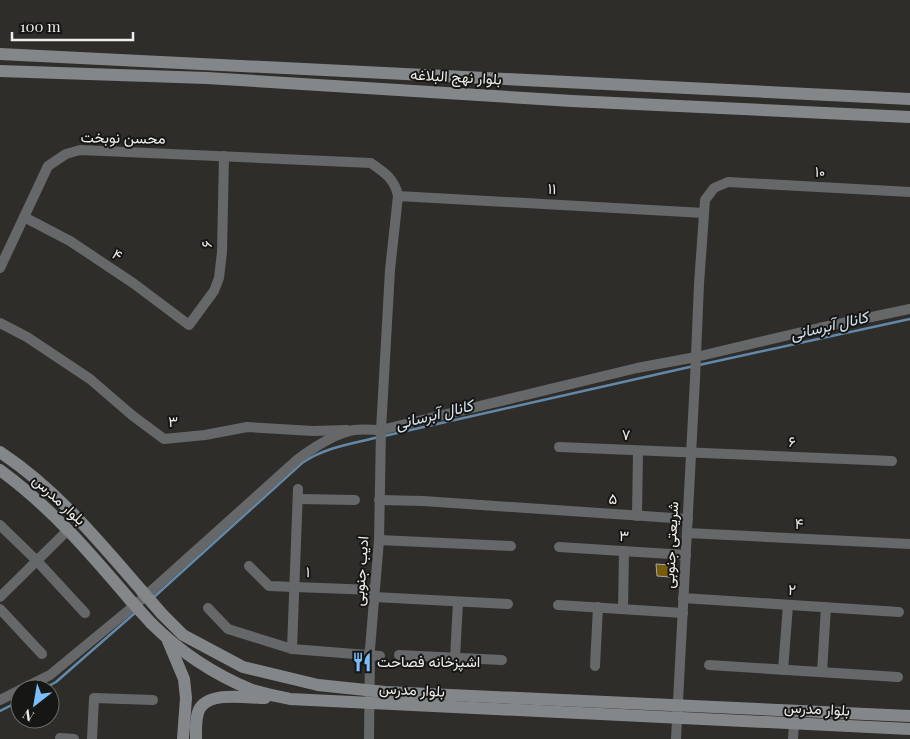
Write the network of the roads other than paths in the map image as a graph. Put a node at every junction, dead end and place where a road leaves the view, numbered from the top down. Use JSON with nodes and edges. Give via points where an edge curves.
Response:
{"nodes":[{"id":1,"x":0,"y":54,"type":"edge"},
{"id":2,"x":0,"y":71,"type":"edge"},
{"id":3,"x":910,"y":99,"type":"edge"},
{"id":4,"x":910,"y":117,"type":"edge"},
{"id":5,"x":224,"y":156,"type":"junction"},
{"id":6,"x":728,"y":182,"type":"joint"},
{"id":7,"x":910,"y":192,"type":"edge"},
{"id":8,"x":398,"y":196,"type":"junction"},
{"id":9,"x":704,"y":213,"type":"junction"},
{"id":10,"x":24,"y":217,"type":"junction"},
{"id":11,"x":0,"y":268,"type":"edge"},
{"id":12,"x":910,"y":309,"type":"edge"},
{"id":13,"x":0,"y":323,"type":"edge"},
{"id":14,"x":190,"y":325,"type":"joint"},
{"id":15,"x":696,"y":357,"type":"junction"},
{"id":16,"x":353,"y":430,"type":"junction"},
{"id":17,"x":381,"y":430,"type":"junction"},
{"id":18,"x":558,"y":447,"type":"dead end"},
{"id":19,"x":638,"y":451,"type":"junction"},
{"id":20,"x":0,"y":452,"type":"edge"},
{"id":21,"x":691,"y":453,"type":"junction"},
{"id":22,"x":892,"y":461,"type":"dead end"},
{"id":23,"x":0,"y":470,"type":"edge"},
{"id":24,"x":355,"y":500,"type":"dead end"},
{"id":25,"x":379,"y":500,"type":"junction"},
{"id":26,"x":637,"y":516,"type":"junction"},
{"id":27,"x":688,"y":519,"type":"junction"},
{"id":28,"x":0,"y":526,"type":"edge"},
{"id":29,"x":68,"y":530,"type":"junction"},
{"id":30,"x":687,"y":533,"type":"junction"},
{"id":31,"x":379,"y":540,"type":"junction"},
{"id":32,"x":910,"y":544,"type":"edge"},
{"id":33,"x":511,"y":546,"type":"dead end"},
{"id":34,"x":560,"y":547,"type":"dead end"},
{"id":35,"x":624,"y":551,"type":"junction"},
{"id":36,"x":686,"y":555,"type":"junction"},
{"id":37,"x":37,"y":560,"type":"junction"},
{"id":38,"x":249,"y":566,"type":"dead end"},
{"id":39,"x":294,"y":586,"type":"junction"},
{"id":40,"x":374,"y":594,"type":"junction"},
{"id":41,"x":0,"y":597,"type":"edge"},
{"id":42,"x":683,"y":598,"type":"junction"},
{"id":43,"x":458,"y":602,"type":"junction"},
{"id":44,"x":508,"y":604,"type":"dead end"},
{"id":45,"x":558,"y":605,"type":"dead end"},
{"id":46,"x":788,"y":605,"type":"junction"},
{"id":47,"x":826,"y":607,"type":"junction"},
{"id":48,"x":208,"y":608,"type":"dead end"},
{"id":49,"x":598,"y":608,"type":"junction"},
{"id":50,"x":0,"y":609,"type":"edge"},
{"id":51,"x":623,"y":609,"type":"junction"},
{"id":52,"x":899,"y":612,"type":"dead end"},
{"id":53,"x":85,"y":613,"type":"dead end"},
{"id":54,"x":683,"y":613,"type":"junction"},
{"id":55,"x":167,"y":639,"type":"junction"},
{"id":56,"x":292,"y":649,"type":"junction"},
{"id":57,"x":42,"y":654,"type":"dead end"},
{"id":58,"x":399,"y":655,"type":"dead end"},
{"id":59,"x":380,"y":656,"type":"dead end"},
{"id":60,"x":455,"y":658,"type":"junction"},
{"id":61,"x":502,"y":660,"type":"dead end"},
{"id":62,"x":709,"y":665,"type":"dead end"},
{"id":63,"x":595,"y":666,"type":"dead end"},
{"id":64,"x":784,"y":670,"type":"junction"},
{"id":65,"x":822,"y":672,"type":"junction"},
{"id":66,"x":898,"y":677,"type":"dead end"},
{"id":67,"x":42,"y":679,"type":"edge"},
{"id":68,"x":369,"y":691,"type":"junction"},
{"id":69,"x":290,"y":699,"type":"junction"},
{"id":70,"x":525,"y":699,"type":"junction"},
{"id":71,"x":153,"y":700,"type":"dead end"},
{"id":72,"x":370,"y":704,"type":"junction"},
{"id":73,"x":524,"y":712,"type":"junction"},
{"id":74,"x":677,"y":712,"type":"junction"},
{"id":75,"x":910,"y":716,"type":"edge"},
{"id":76,"x":191,"y":718,"type":"junction"},
{"id":77,"x":794,"y":724,"type":"junction"},
{"id":78,"x":896,"y":728,"type":"junction"},
{"id":79,"x":910,"y":729,"type":"edge"},
{"id":80,"x":910,"y":735,"type":"edge"},
{"id":81,"x":60,"y":738,"type":"edge"},
{"id":82,"x":74,"y":739,"type":"edge"},
{"id":83,"x":92,"y":739,"type":"edge"},
{"id":84,"x":184,"y":739,"type":"edge"},
{"id":85,"x":196,"y":739,"type":"edge"},
{"id":86,"x":369,"y":739,"type":"edge"},
{"id":87,"x":676,"y":739,"type":"edge"},
{"id":88,"x":793,"y":739,"type":"edge"}],
"edges":[{"from":1,"to":3,"type":"street","name":"بلوار نهج البلاغه"},
{"from":2,"to":4,"type":"street","name":"بلوار نهج البلاغه","via":[[207,78],[572,101]]},
{"from":5,"to":8,"type":"street","name":"محسن نوبخت","via":[[371,163],[390,176]]},
{"from":5,"to":10,"type":"street","name":"محسن نوبخت","via":[[80,150],[66,154],[48,166]]},
{"from":5,"to":14,"type":"street","name":"۶","via":[[219,278],[214,291]]},
{"from":6,"to":7,"type":"street","name":"۱۰"},
{"from":6,"to":9,"type":"street","name":"شریعتی جنوبی","via":[[714,188],[705,200]]},
{"from":8,"to":9,"type":"street","name":"۱۱"},
{"from":8,"to":17,"type":"street","via":[[390,270]]},
{"from":9,"to":15,"type":"street","name":"شریعتی جنوبی"},
{"from":10,"to":11,"type":"street","name":"محسن نوبخت"},
{"from":10,"to":14,"type":"street","name":"۴","via":[[70,241]]},
{"from":12,"to":15,"type":"street","name":"۳"},
{"from":13,"to":16,"type":"street","name":"۳","via":[[90,379],[164,439],[247,427]]},
{"from":15,"to":17,"type":"street","name":"۳","via":[[636,368]]},
{"from":15,"to":21,"type":"street","name":"شریعتی جنوبی"},
{"from":16,"to":17,"type":"street","name":"۳"},
{"from":16,"to":67,"type":"street","via":[[298,459],[126,613]]},
{"from":17,"to":25,"type":"street","name":"ادیب جنوبی"},
{"from":18,"to":19,"type":"street","name":"۷"},
{"from":19,"to":21,"type":"street","name":"۷"},
{"from":19,"to":26,"type":"street"},
{"from":20,"to":68,"type":"street","name":"بلوار مدرس","bridge":true,"via":[[32,475],[90,531],[183,635],[242,667],[318,685]]},
{"from":21,"to":22,"type":"street","name":"۶"},
{"from":21,"to":27,"type":"street","name":"شریعتی جنوبی"},
{"from":23,"to":29,"type":"street","name":"بلوار مدرس","via":[[45,506]]},
{"from":24,"to":39,"type":"street","via":[[298,494]]},
{"from":25,"to":26,"type":"street","name":"۵"},
{"from":25,"to":31,"type":"street","name":"ادیب جنوبی"},
{"from":26,"to":27,"type":"street","name":"۵"},
{"from":27,"to":30,"type":"street","name":"شریعتی جنوبی"},
{"from":28,"to":37,"type":"street"},
{"from":29,"to":37,"type":"street"},
{"from":29,"to":55,"type":"street","name":"بلوار مدرس","bridge":true},
{"from":30,"to":32,"type":"street","name":"۴"},
{"from":30,"to":36,"type":"street","name":"شریعتی جنوبی"},
{"from":31,"to":33,"type":"street"},
{"from":31,"to":40,"type":"street","name":"ادیب جنوبی"},
{"from":34,"to":35,"type":"street","name":"۳"},
{"from":35,"to":36,"type":"street","name":"۳"},
{"from":35,"to":51,"type":"street"},
{"from":36,"to":42,"type":"street","name":"شریعتی جنوبی"},
{"from":37,"to":41,"type":"street"},
{"from":37,"to":53,"type":"street"},
{"from":38,"to":39,"type":"street","name":"۱","via":[[269,586]]},
{"from":39,"to":40,"type":"street","name":"۱"},
{"from":39,"to":56,"type":"street"},
{"from":40,"to":43,"type":"street"},
{"from":40,"to":68,"type":"street","name":"ادیب جنوبی"},
{"from":42,"to":46,"type":"street","name":"۲"},
{"from":42,"to":54,"type":"street","name":"شریعتی جنوبی"},
{"from":43,"to":44,"type":"street"},
{"from":43,"to":60,"type":"street"},
{"from":45,"to":49,"type":"street"},
{"from":46,"to":47,"type":"street","name":"۲"},
{"from":46,"to":64,"type":"street"},
{"from":47,"to":52,"type":"street","name":"۲"},
{"from":47,"to":65,"type":"street"},
{"from":48,"to":56,"type":"street","via":[[228,629]]},
{"from":49,"to":51,"type":"street"},
{"from":49,"to":63,"type":"street"},
{"from":50,"to":57,"type":"street"},
{"from":51,"to":54,"type":"street"},
{"from":54,"to":74,"type":"street","name":"شریعتی جنوبی"},
{"from":55,"to":69,"type":"street","name":"بلوار مدرس","via":[[196,662],[220,675],[254,690]]},
{"from":55,"to":76,"type":"street","via":[[184,679]]},
{"from":56,"to":59,"type":"street"},
{"from":58,"to":60,"type":"street"},
{"from":60,"to":61,"type":"street"},
{"from":62,"to":64,"type":"street"},
{"from":64,"to":65,"type":"street"},
{"from":65,"to":66,"type":"street"},
{"from":68,"to":70,"type":"street","name":"بلوار مدرس"},
{"from":68,"to":72,"type":"street","name":"ادیب جنوبی"},
{"from":69,"to":72,"type":"street","name":"بلوار مدرس"},
{"from":69,"to":76,"type":"street","via":[[220,697],[209,700]]},
{"from":70,"to":73,"type":"street"},
{"from":70,"to":74,"type":"street","name":"بلوار مدرس"},
{"from":71,"to":83,"type":"street","via":[[94,698]]},
{"from":72,"to":73,"type":"street","name":"بلوار مدرس"},
{"from":72,"to":86,"type":"street"},
{"from":73,"to":74,"type":"street","name":"بلوار مدرس"},
{"from":74,"to":75,"type":"street","name":"بلوار مدرس"},
{"from":74,"to":77,"type":"street","name":"بلوار مدرس"},
{"from":74,"to":87,"type":"street","name":"شریعتی جنوبی"},
{"from":76,"to":84,"type":"street"},
{"from":76,"to":85,"type":"street"},
{"from":77,"to":78,"type":"street","name":"بلوار مدرس"},
{"from":77,"to":88,"type":"street"},
{"from":78,"to":79,"type":"street","name":"بلوار مدرس"},
{"from":78,"to":80,"type":"street"},
{"from":81,"to":82,"type":"street"}]}
